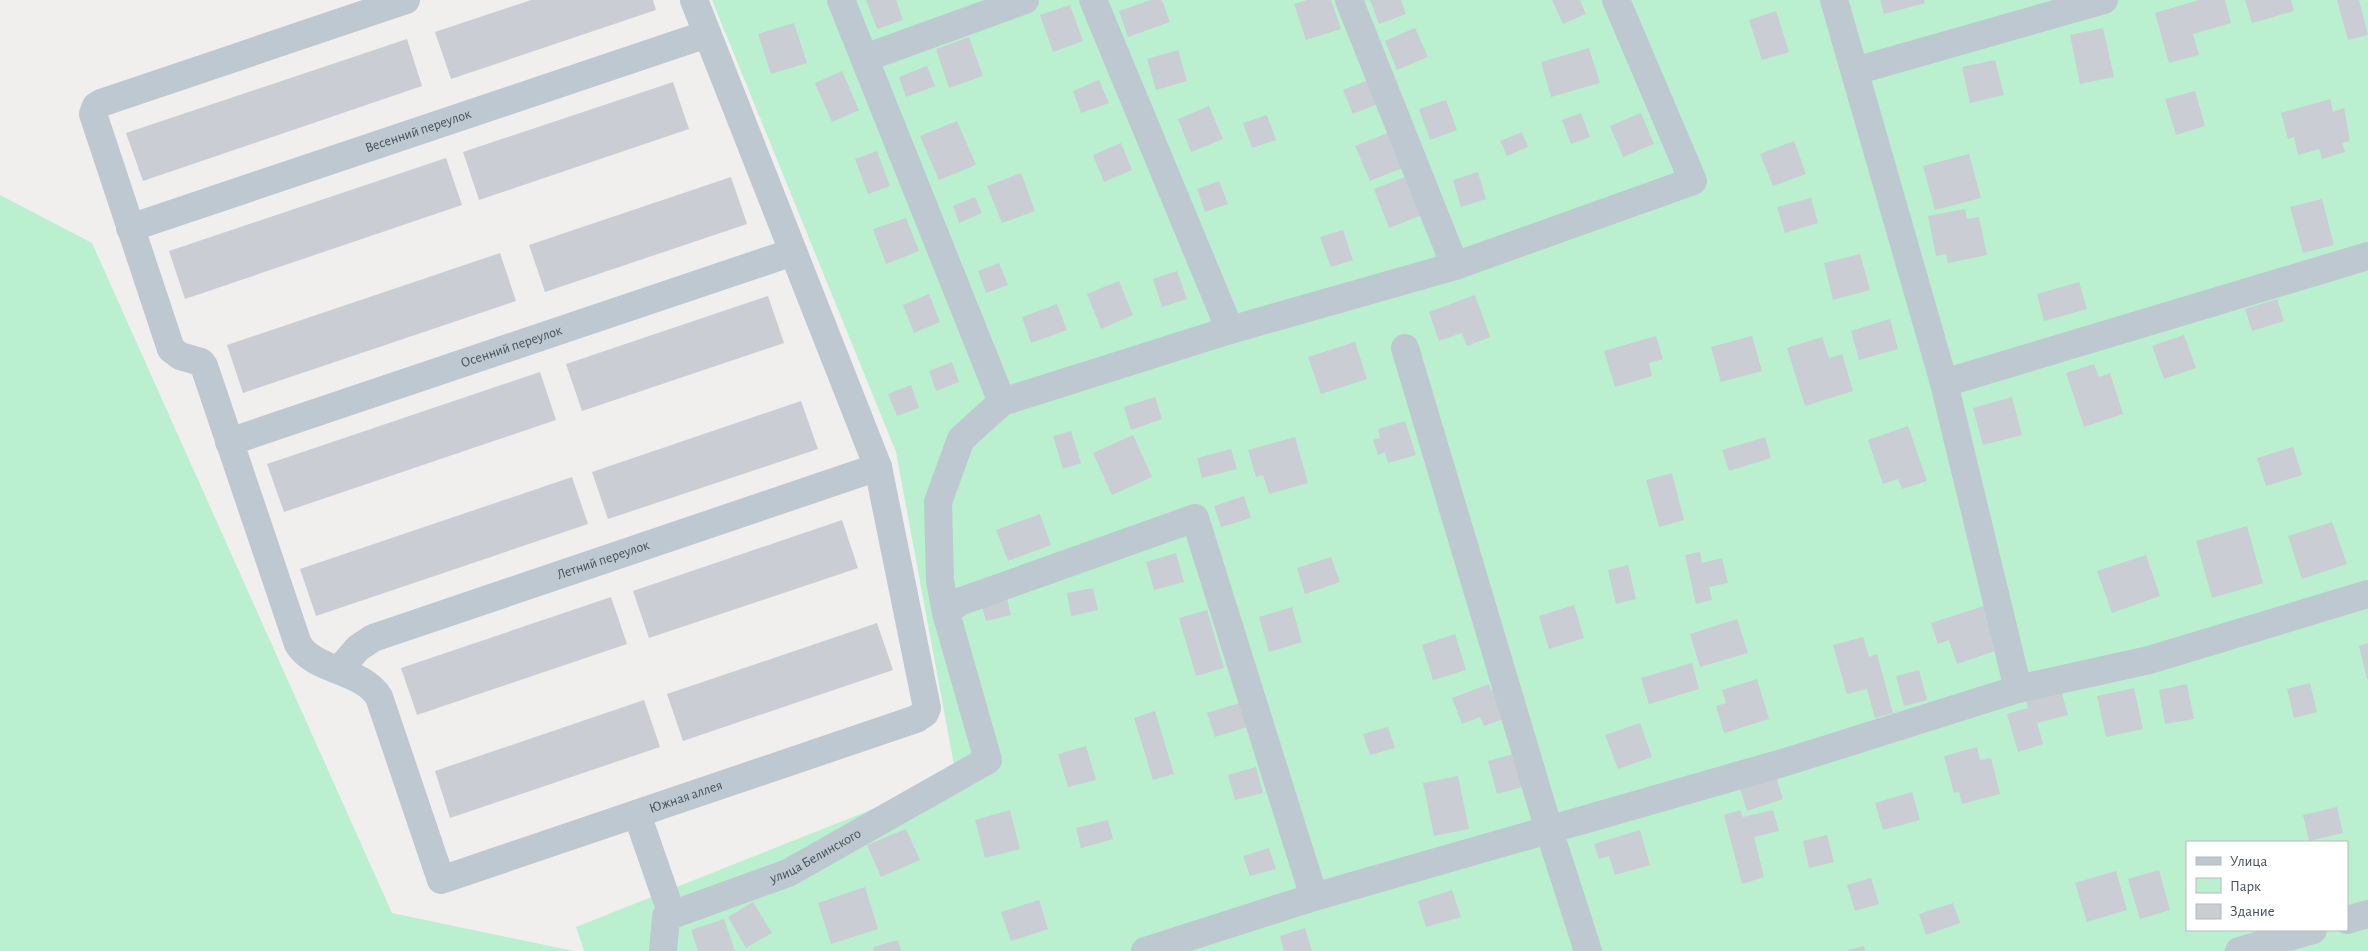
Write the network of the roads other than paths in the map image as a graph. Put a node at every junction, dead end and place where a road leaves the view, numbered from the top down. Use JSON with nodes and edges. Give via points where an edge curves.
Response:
{"nodes":[{"id":1,"x":406,"y":0,"type":"edge"},
{"id":2,"x":694,"y":0,"type":"edge"},
{"id":3,"x":841,"y":0,"type":"edge"},
{"id":4,"x":1025,"y":0,"type":"edge"},
{"id":5,"x":1093,"y":0,"type":"edge"},
{"id":6,"x":1349,"y":0,"type":"edge"},
{"id":7,"x":1616,"y":0,"type":"edge"},
{"id":8,"x":1834,"y":0,"type":"edge"},
{"id":9,"x":2104,"y":0,"type":"edge"},
{"id":10,"x":707,"y":34,"type":"junction"},
{"id":11,"x":865,"y":58,"type":"junction"},
{"id":12,"x":1856,"y":71,"type":"junction"},
{"id":13,"x":130,"y":228,"type":"junction"},
{"id":14,"x":793,"y":252,"type":"junction"},
{"id":15,"x":2368,"y":256,"type":"edge"},
{"id":16,"x":1456,"y":266,"type":"junction"},
{"id":17,"x":1230,"y":330,"type":"junction"},
{"id":18,"x":1405,"y":348,"type":"dead end"},
{"id":19,"x":1944,"y":382,"type":"junction"},
{"id":20,"x":1002,"y":402,"type":"junction"},
{"id":21,"x":230,"y":442,"type":"junction"},
{"id":22,"x":878,"y":467,"type":"junction"},
{"id":23,"x":2368,"y":594,"type":"edge"},
{"id":24,"x":946,"y":614,"type":"junction"},
{"id":25,"x":339,"y":670,"type":"junction"},
{"id":26,"x":2018,"y":689,"type":"junction"},
{"id":27,"x":637,"y":814,"type":"junction"},
{"id":28,"x":1549,"y":830,"type":"junction"},
{"id":29,"x":1314,"y":896,"type":"junction"},
{"id":30,"x":2368,"y":914,"type":"edge"},
{"id":31,"x":672,"y":915,"type":"junction"},
{"id":32,"x":2348,"y":920,"type":"edge"},
{"id":33,"x":2309,"y":931,"type":"edge"},
{"id":34,"x":663,"y":951,"type":"edge"},
{"id":35,"x":1145,"y":951,"type":"edge"},
{"id":36,"x":1588,"y":951,"type":"edge"},
{"id":37,"x":2239,"y":951,"type":"edge"}],
"edges":[{"from":1,"to":13,"type":"street","via":[[96,106],[94,121]]},
{"from":2,"to":10,"type":"street"},
{"from":3,"to":11,"type":"street"},
{"from":4,"to":11,"type":"street"},
{"from":5,"to":17,"type":"street"},
{"from":6,"to":16,"type":"street"},
{"from":7,"to":16,"type":"street","via":[[1693,181]]},
{"from":8,"to":12,"type":"street"},
{"from":9,"to":12,"type":"street"},
{"from":10,"to":13,"type":"street","name":"Весенний переулок"},
{"from":10,"to":14,"type":"street"},
{"from":11,"to":20,"type":"street"},
{"from":12,"to":19,"type":"street"},
{"from":13,"to":21,"type":"street","via":[[171,349],[180,356],[201,362]]},
{"from":14,"to":21,"type":"street","name":"Осенний переулок"},
{"from":14,"to":22,"type":"street"},
{"from":15,"to":19,"type":"street"},
{"from":16,"to":17,"type":"street"},
{"from":17,"to":20,"type":"street"},
{"from":18,"to":28,"type":"street"},
{"from":19,"to":26,"type":"street"},
{"from":20,"to":24,"type":"street","via":[[961,439],[938,502],[940,581]]},
{"from":21,"to":25,"type":"street","via":[[298,644],[308,655]]},
{"from":22,"to":25,"type":"street","name":"Летний переулок","via":[[373,638],[358,648]]},
{"from":22,"to":27,"type":"street","name":"Южная аллея","via":[[927,708],[925,712],[916,719]]},
{"from":23,"to":26,"type":"street","via":[[2149,660]]},
{"from":24,"to":29,"type":"street","via":[[958,602],[1195,518]]},
{"from":24,"to":31,"type":"street","name":"улица Белинского","via":[[988,760],[788,873]]},
{"from":25,"to":27,"type":"street","name":"Южная аллея","via":[[368,685],[379,697],[441,880]]},
{"from":26,"to":28,"type":"street","via":[[1789,761]]},
{"from":27,"to":31,"type":"street"},
{"from":28,"to":29,"type":"street"},
{"from":28,"to":36,"type":"street"},
{"from":29,"to":35,"type":"street"},
{"from":30,"to":32,"type":"street"},
{"from":31,"to":34,"type":"street","via":[[666,917]]},
{"from":33,"to":37,"type":"street"}]}
